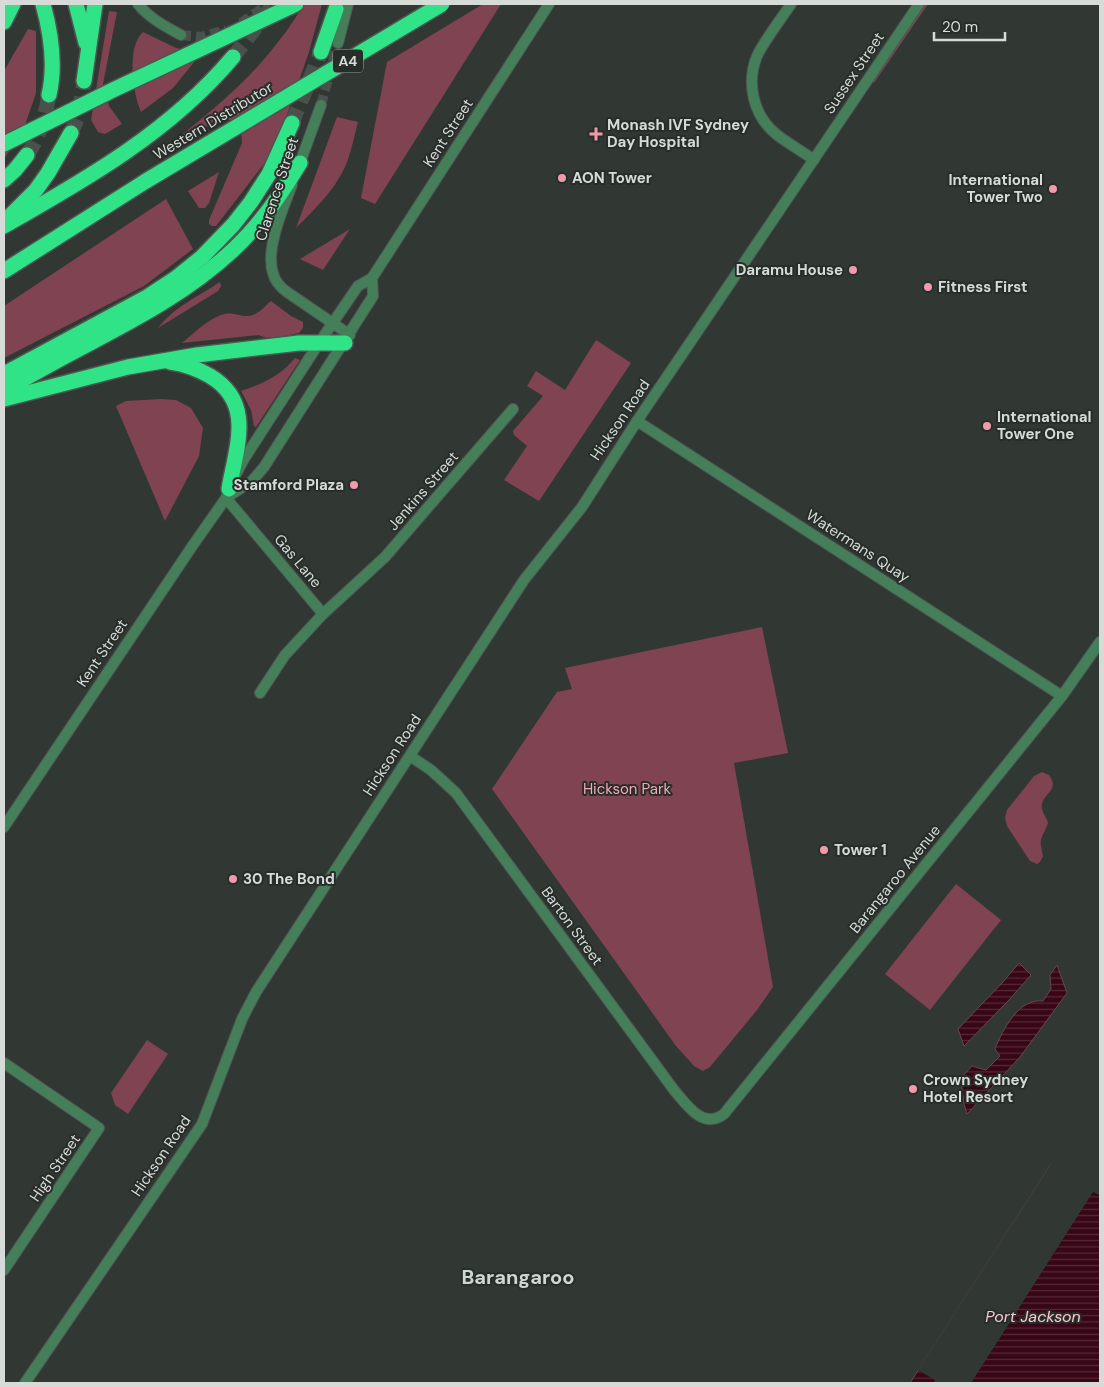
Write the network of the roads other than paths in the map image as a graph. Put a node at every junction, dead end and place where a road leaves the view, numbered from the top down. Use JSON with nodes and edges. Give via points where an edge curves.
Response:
{"nodes":[{"id":1,"x":13,"y":4,"type":"edge"},
{"id":2,"x":43,"y":4,"type":"edge"},
{"id":3,"x":76,"y":4,"type":"edge"},
{"id":4,"x":95,"y":4,"type":"edge"},
{"id":5,"x":138,"y":4,"type":"edge"},
{"id":6,"x":296,"y":4,"type":"edge"},
{"id":7,"x":442,"y":4,"type":"edge"},
{"id":8,"x":549,"y":4,"type":"edge"},
{"id":9,"x":790,"y":4,"type":"edge"},
{"id":10,"x":918,"y":4,"type":"edge"},
{"id":11,"x":342,"y":6,"type":"edge"},
{"id":12,"x":4,"y":22,"type":"edge"},
{"id":13,"x":182,"y":35,"type":"tunnel mouth"},
{"id":14,"x":338,"y":43,"type":"tunnel mouth"},
{"id":15,"x":321,"y":52,"type":"tunnel mouth"},
{"id":16,"x":233,"y":57,"type":"tunnel mouth"},
{"id":17,"x":86,"y":65,"type":"junction"},
{"id":18,"x":84,"y":81,"type":"tunnel mouth"},
{"id":19,"x":49,"y":95,"type":"tunnel mouth"},
{"id":20,"x":321,"y":105,"type":"tunnel mouth"},
{"id":21,"x":292,"y":123,"type":"tunnel mouth"},
{"id":22,"x":71,"y":133,"type":"tunnel mouth"},
{"id":23,"x":4,"y":144,"type":"edge"},
{"id":24,"x":27,"y":155,"type":"tunnel mouth"},
{"id":25,"x":814,"y":160,"type":"junction"},
{"id":26,"x":300,"y":163,"type":"junction"},
{"id":27,"x":4,"y":180,"type":"edge"},
{"id":28,"x":4,"y":221,"type":"edge"},
{"id":29,"x":4,"y":226,"type":"edge"},
{"id":30,"x":4,"y":270,"type":"edge"},
{"id":31,"x":372,"y":278,"type":"junction"},
{"id":32,"x":332,"y":323,"type":"junction"},
{"id":33,"x":347,"y":339,"type":"junction"},
{"id":34,"x":319,"y":343,"type":"junction"},
{"id":35,"x":161,"y":361,"type":"junction"},
{"id":36,"x":4,"y":374,"type":"edge"},
{"id":37,"x":4,"y":390,"type":"edge"},
{"id":38,"x":4,"y":399,"type":"edge"},
{"id":39,"x":513,"y":409,"type":"dead end"},
{"id":40,"x":636,"y":420,"type":"junction"},
{"id":41,"x":228,"y":494,"type":"junction"},
{"id":42,"x":323,"y":614,"type":"junction"},
{"id":43,"x":1100,"y":642,"type":"edge"},
{"id":44,"x":260,"y":693,"type":"dead end"},
{"id":45,"x":1062,"y":696,"type":"junction"},
{"id":46,"x":410,"y":756,"type":"junction"},
{"id":47,"x":4,"y":827,"type":"edge"},
{"id":48,"x":4,"y":1062,"type":"edge"},
{"id":49,"x":704,"y":1119,"type":"joint"},
{"id":50,"x":4,"y":1270,"type":"edge"},
{"id":51,"x":25,"y":1383,"type":"edge"}],
"edges":[{"from":1,"to":12,"type":"highway"},
{"from":2,"to":19,"type":"highway","via":[[52,46]]},
{"from":3,"to":17,"type":"highway","via":[[86,46]]},
{"from":4,"to":17,"type":"highway"},
{"from":5,"to":13,"type":"street","via":[[156,20]]},
{"from":6,"to":23,"type":"highway","bridge":true},
{"from":7,"to":30,"type":"highway","name":"Western Distributor","number":"A4","bridge":true},
{"from":8,"to":31,"type":"street","name":"Kent Street"},
{"from":9,"to":25,"type":"street","via":[[757,56],[752,92],[765,124]]},
{"from":10,"to":25,"type":"street","name":"Sussex Street"},
{"from":11,"to":14,"type":"street"},
{"from":11,"to":15,"type":"highway"},
{"from":16,"to":29,"type":"highway","via":[[178,113],[136,145]]},
{"from":17,"to":18,"type":"highway"},
{"from":20,"to":26,"type":"street","name":"Clarence Street"},
{"from":21,"to":36,"type":"highway","via":[[269,174],[251,202],[195,263],[147,298]]},
{"from":22,"to":28,"type":"highway","via":[[36,190]]},
{"from":24,"to":27,"type":"highway"},
{"from":25,"to":40,"type":"street","name":"Hickson Road"},
{"from":26,"to":32,"type":"street","name":"Clarence Street","via":[[281,214],[271,268],[282,289]]},
{"from":26,"to":37,"type":"highway","via":[[268,212],[234,249],[202,277],[161,305]]},
{"from":31,"to":32,"type":"street","name":"Kent Street","via":[[358,286]]},
{"from":31,"to":33,"type":"street","name":"Kent Street","via":[[374,296]]},
{"from":32,"to":33,"type":"street","name":"Clarence Street"},
{"from":32,"to":34,"type":"street","name":"Kent Street"},
{"from":33,"to":34,"type":"highway"},
{"from":33,"to":41,"type":"street","name":"Kent Street","via":[[260,472],[245,486]]},
{"from":34,"to":35,"type":"highway"},
{"from":34,"to":41,"type":"street","name":"Kent Street","via":[[244,459]]},
{"from":35,"to":38,"type":"highway","via":[[86,376]]},
{"from":35,"to":41,"type":"highway","via":[[180,363],[207,374],[224,387],[235,402],[239,428]]},
{"from":39,"to":42,"type":"street","name":"Jenkins Street","via":[[385,557]]},
{"from":40,"to":45,"type":"street","name":"Watermans Quay"},
{"from":40,"to":46,"type":"street","name":"Hickson Road","via":[[582,507],[524,580]]},
{"from":41,"to":42,"type":"street","name":"Gas Lane"},
{"from":41,"to":47,"type":"street","name":"Kent Street"},
{"from":42,"to":44,"type":"street","via":[[285,656]]},
{"from":43,"to":45,"type":"street","name":"Barangaroo Avenue"},
{"from":45,"to":49,"type":"street","name":"Barangaroo Avenue","via":[[724,1114],[711,1121]]},
{"from":46,"to":49,"type":"street","name":"Barton Street","via":[[456,793],[654,1064],[685,1102]]},
{"from":46,"to":51,"type":"street","name":"Hickson Road","via":[[256,992],[242,1019],[202,1124]]},
{"from":48,"to":50,"type":"street","name":"High Street","via":[[99,1128]]}]}
